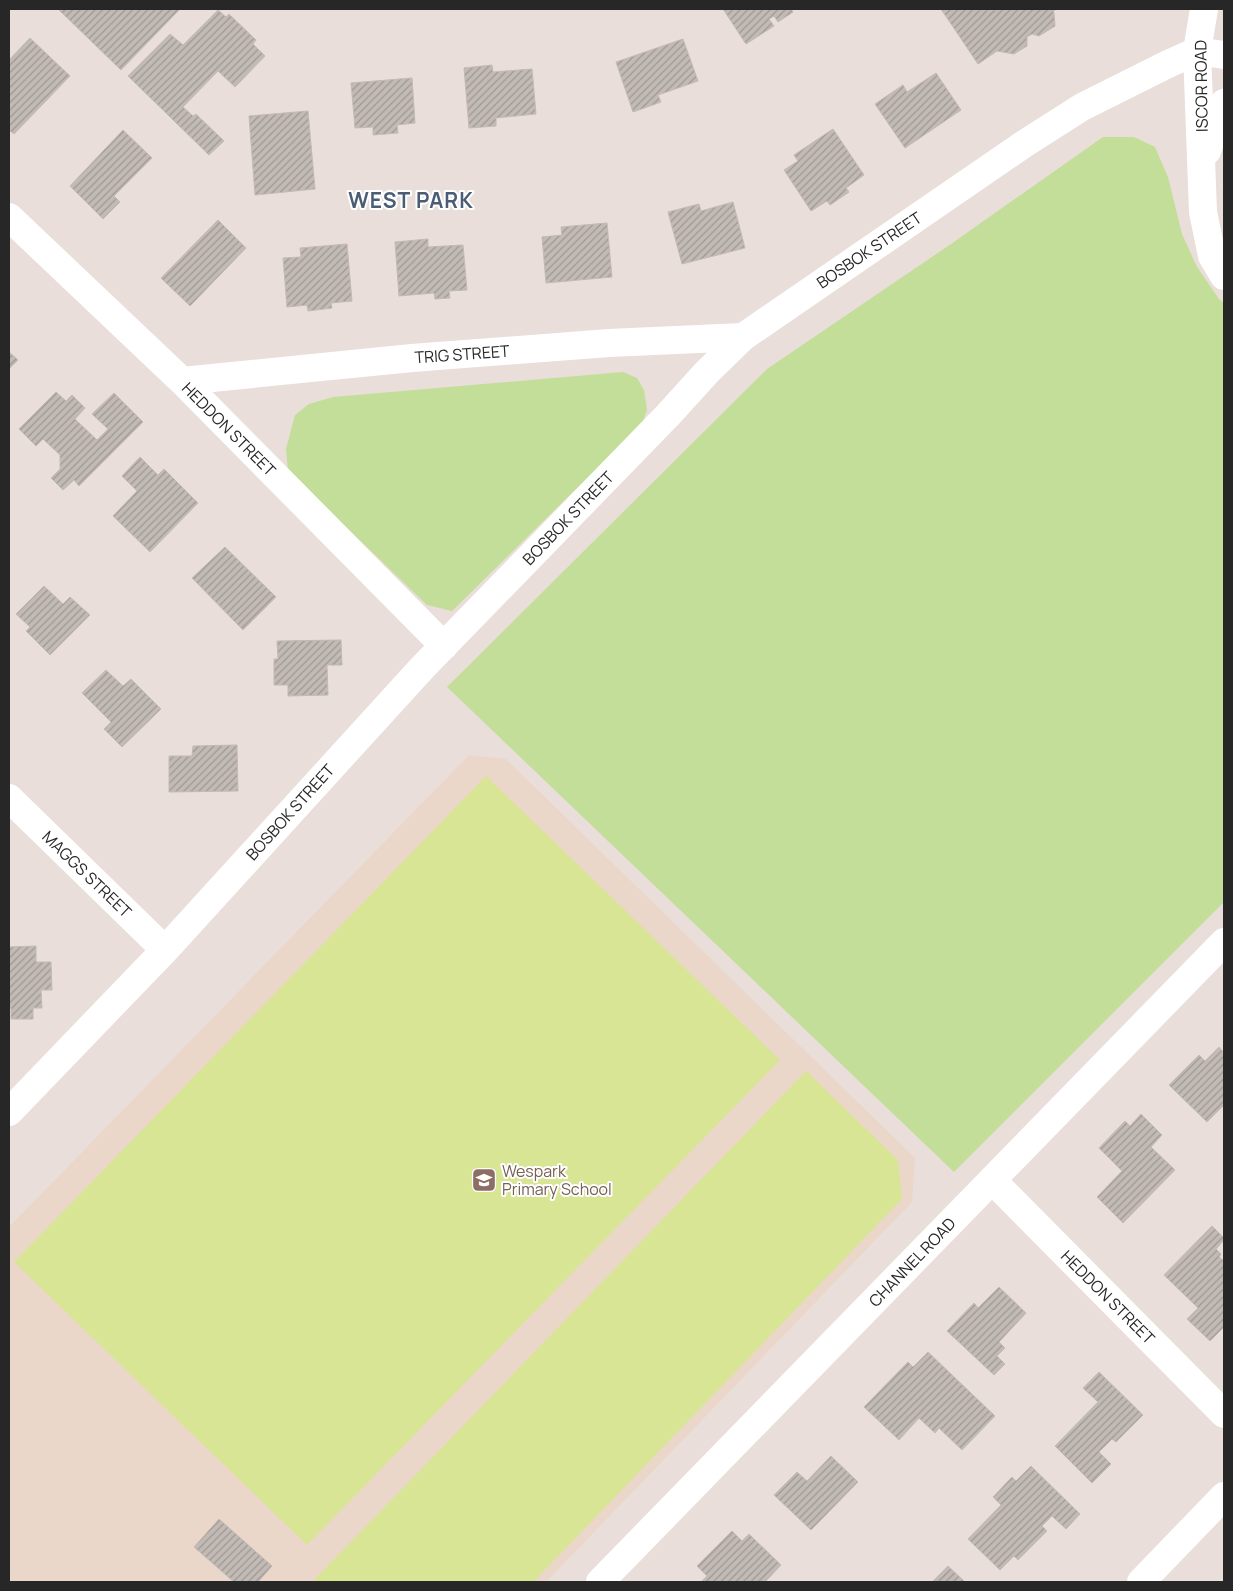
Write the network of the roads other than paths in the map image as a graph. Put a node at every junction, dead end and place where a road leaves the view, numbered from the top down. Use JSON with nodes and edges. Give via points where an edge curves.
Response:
{"nodes":[{"id":1,"x":1204,"y":9,"type":"edge"},
{"id":2,"x":1197,"y":51,"type":"junction"},
{"id":3,"x":1224,"y":54,"type":"edge"},
{"id":4,"x":1224,"y":103,"type":"edge"},
{"id":5,"x":1202,"y":164,"type":"junction"},
{"id":6,"x":9,"y":217,"type":"edge"},
{"id":7,"x":1224,"y":276,"type":"edge"},
{"id":8,"x":743,"y":337,"type":"junction"},
{"id":9,"x":182,"y":382,"type":"junction"},
{"id":10,"x":444,"y":646,"type":"junction"},
{"id":11,"x":9,"y":798,"type":"edge"},
{"id":12,"x":1224,"y":942,"type":"edge"},
{"id":13,"x":165,"y":950,"type":"junction"},
{"id":14,"x":9,"y":1112,"type":"edge"},
{"id":15,"x":993,"y":1180,"type":"junction"},
{"id":16,"x":1224,"y":1414,"type":"edge"},
{"id":17,"x":1224,"y":1496,"type":"edge"},
{"id":18,"x":600,"y":1582,"type":"edge"},
{"id":19,"x":1141,"y":1582,"type":"edge"}],
"edges":[{"from":1,"to":2,"type":"street","name":"ISCOR ROAD"},
{"from":2,"to":3,"type":"street"},
{"from":2,"to":5,"type":"street","name":"ISCOR ROAD"},
{"from":2,"to":8,"type":"street","name":"BOSBOK STREET","via":[[1082,107]]},
{"from":4,"to":5,"type":"street","name":"ISCOR ROAD"},
{"from":5,"to":7,"type":"street","name":"ISCOR ROAD","via":[[1206,233],[1212,256]]},
{"from":6,"to":9,"type":"street","name":"HEDDON STREET"},
{"from":8,"to":9,"type":"street","name":"TRIG STREET","via":[[412,358]]},
{"from":8,"to":10,"type":"street","name":"BOSBOK STREET"},
{"from":9,"to":10,"type":"street","name":"HEDDON STREET"},
{"from":10,"to":13,"type":"street","name":"BOSBOK STREET"},
{"from":11,"to":13,"type":"street","name":"MAGGS STREET"},
{"from":12,"to":15,"type":"street","name":"CHANNEL ROAD"},
{"from":13,"to":14,"type":"street","name":"BOSBOK STREET"},
{"from":15,"to":16,"type":"street","name":"HEDDON STREET"},
{"from":15,"to":18,"type":"street","name":"CHANNEL ROAD"},
{"from":17,"to":19,"type":"street"}]}
